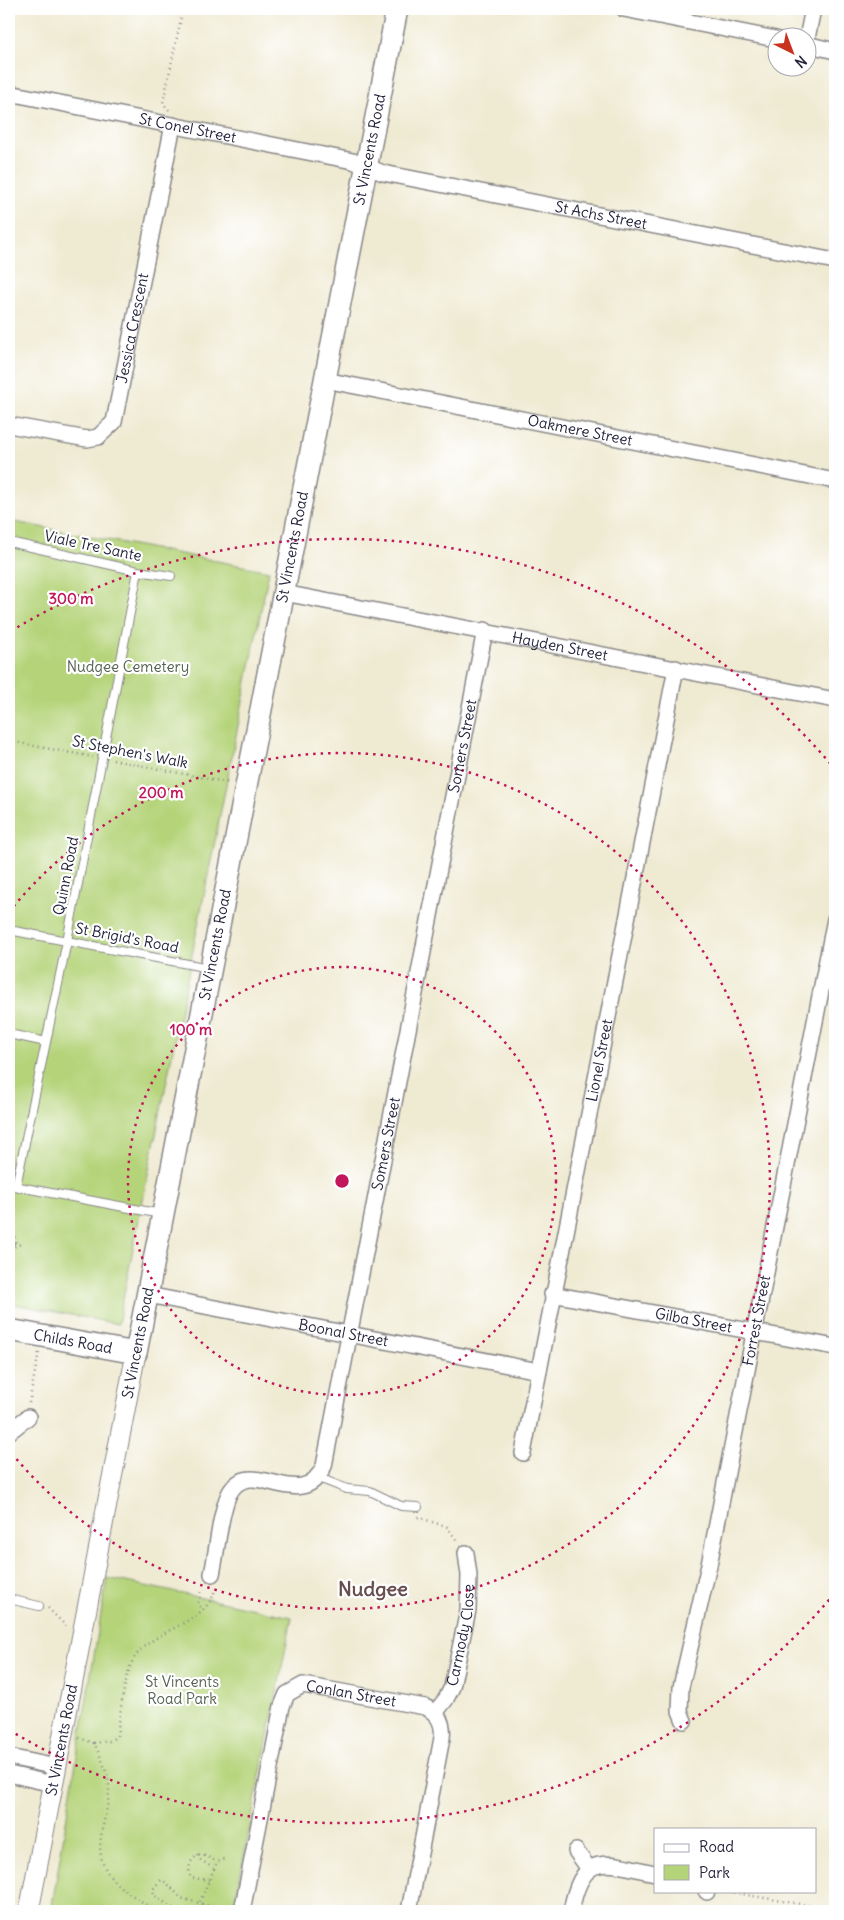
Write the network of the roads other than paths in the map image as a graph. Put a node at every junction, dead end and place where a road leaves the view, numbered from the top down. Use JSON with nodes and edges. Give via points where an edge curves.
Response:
{"nodes":[{"id":1,"x":397,"y":9,"type":"edge"},
{"id":2,"x":624,"y":9,"type":"edge"},
{"id":3,"x":813,"y":9,"type":"edge"},
{"id":4,"x":809,"y":28,"type":"edge"},
{"id":5,"x":766,"y":36,"type":"edge"},
{"id":6,"x":816,"y":46,"type":"edge"},
{"id":7,"x":835,"y":51,"type":"edge"},
{"id":8,"x":9,"y":93,"type":"edge"},
{"id":9,"x":170,"y":125,"type":"junction"},
{"id":10,"x":367,"y":167,"type":"junction"},
{"id":11,"x":835,"y":261,"type":"edge"},
{"id":12,"x":325,"y":380,"type":"junction"},
{"id":13,"x":9,"y":425,"type":"edge"},
{"id":14,"x":835,"y":481,"type":"edge"},
{"id":15,"x":9,"y":542,"type":"edge"},
{"id":16,"x":138,"y":571,"type":"junction"},
{"id":17,"x":171,"y":576,"type":"dead end"},
{"id":18,"x":284,"y":593,"type":"junction"},
{"id":19,"x":485,"y":630,"type":"junction"},
{"id":20,"x":676,"y":668,"type":"junction"},
{"id":21,"x":835,"y":700,"type":"edge"},
{"id":22,"x":835,"y":919,"type":"edge"},
{"id":23,"x":9,"y":930,"type":"edge"},
{"id":24,"x":67,"y":941,"type":"junction"},
{"id":25,"x":211,"y":968,"type":"junction"},
{"id":26,"x":9,"y":1034,"type":"edge"},
{"id":27,"x":46,"y":1042,"type":"junction"},
{"id":28,"x":12,"y":1186,"type":"edge"},
{"id":29,"x":163,"y":1215,"type":"junction"},
{"id":30,"x":552,"y":1294,"type":"junction"},
{"id":31,"x":148,"y":1295,"type":"junction"},
{"id":32,"x":9,"y":1330,"type":"edge"},
{"id":33,"x":755,"y":1332,"type":"junction"},
{"id":34,"x":348,"y":1334,"type":"junction"},
{"id":35,"x":835,"y":1347,"type":"edge"},
{"id":36,"x":136,"y":1354,"type":"junction"},
{"id":37,"x":539,"y":1372,"type":"junction"},
{"id":38,"x":28,"y":1417,"type":"road end"},
{"id":39,"x":9,"y":1432,"type":"edge"},
{"id":40,"x":523,"y":1453,"type":"dead end"},
{"id":41,"x":319,"y":1478,"type":"junction"},
{"id":42,"x":418,"y":1507,"type":"dead end"},
{"id":43,"x":466,"y":1552,"type":"road end"},
{"id":44,"x":212,"y":1574,"type":"road end"},
{"id":45,"x":9,"y":1599,"type":"edge"},
{"id":46,"x":40,"y":1606,"type":"road end"},
{"id":47,"x":435,"y":1713,"type":"junction"},
{"id":48,"x":684,"y":1721,"type":"dead end"},
{"id":49,"x":9,"y":1757,"type":"edge"},
{"id":50,"x":9,"y":1774,"type":"edge"},
{"id":51,"x":55,"y":1775,"type":"junction"},
{"id":52,"x":576,"y":1851,"type":"dead end"},
{"id":53,"x":589,"y":1869,"type":"junction"},
{"id":54,"x":654,"y":1874,"type":"edge"},
{"id":55,"x":29,"y":1911,"type":"edge"},
{"id":56,"x":242,"y":1911,"type":"edge"},
{"id":57,"x":409,"y":1911,"type":"edge"},
{"id":58,"x":571,"y":1911,"type":"edge"}],
"edges":[{"from":1,"to":10,"type":"main road","name":"St Vincents Road"},
{"from":2,"to":5,"type":"street"},
{"from":3,"to":4,"type":"street"},
{"from":6,"to":7,"type":"street"},
{"from":8,"to":9,"type":"street","name":"St Conel Street"},
{"from":9,"to":10,"type":"street","name":"St Conel Street","via":[[353,161]]},
{"from":9,"to":13,"type":"street","name":"Jessica Crescent","via":[[114,422],[98,437],[87,440]]},
{"from":10,"to":11,"type":"street","name":"St Achs Street","via":[[383,173]]},
{"from":10,"to":12,"type":"main road","name":"St Vincents Road"},
{"from":12,"to":14,"type":"street","name":"Oakmere Street"},
{"from":12,"to":18,"type":"main road","name":"St Vincents Road"},
{"from":15,"to":16,"type":"lane","name":"Viale Tre Sante"},
{"from":16,"to":17,"type":"lane","name":"Viale Tre Sante"},
{"from":16,"to":24,"type":"lane","name":"Quinn Road"},
{"from":18,"to":19,"type":"street","name":"Hayden Street"},
{"from":18,"to":25,"type":"main road","name":"St Vincents Road"},
{"from":19,"to":20,"type":"street","name":"Hayden Street"},
{"from":19,"to":34,"type":"street","name":"Somers Street"},
{"from":20,"to":21,"type":"street","name":"Hayden Street"},
{"from":20,"to":30,"type":"street","name":"Lionel Street"},
{"from":22,"to":33,"type":"street","name":"Forrest Street"},
{"from":23,"to":24,"type":"lane","name":"St Brigid's Road"},
{"from":24,"to":25,"type":"lane","name":"St Brigid's Road"},
{"from":24,"to":27,"type":"lane","name":"Quinn Road"},
{"from":25,"to":29,"type":"main road","name":"St Vincents Road"},
{"from":26,"to":27,"type":"lane"},
{"from":27,"to":28,"type":"lane","name":"Quinn Road"},
{"from":28,"to":29,"type":"lane"},
{"from":29,"to":31,"type":"main road","name":"St Vincents Road"},
{"from":30,"to":33,"type":"street","name":"Gilba Street"},
{"from":30,"to":37,"type":"street","name":"Lionel Street"},
{"from":31,"to":34,"type":"street","name":"Boonal Street"},
{"from":31,"to":36,"type":"main road","name":"St Vincents Road"},
{"from":32,"to":36,"type":"main road","name":"Childs Road"},
{"from":33,"to":35,"type":"street","name":"Gilba Street"},
{"from":33,"to":48,"type":"street","name":"Forrest Street","via":[[681,1687],[680,1711]]},
{"from":34,"to":37,"type":"street","name":"Boonal Street"},
{"from":34,"to":41,"type":"street","name":"Somers Street","via":[[324,1466]]},
{"from":36,"to":51,"type":"street","name":"St Vincents Road"},
{"from":37,"to":40,"type":"street","name":"Lionel Street"},
{"from":38,"to":39,"type":"street"},
{"from":41,"to":42,"type":"lane","via":[[347,1489],[370,1491],[401,1506]]},
{"from":41,"to":44,"type":"street","via":[[300,1487],[251,1479],[238,1484],[227,1500]]},
{"from":43,"to":47,"type":"street","name":"Carmody Close","via":[[468,1610],[449,1694]]},
{"from":45,"to":46,"type":"lane"},
{"from":47,"to":56,"type":"street","name":"Conlan Street","via":[[419,1706],[310,1685],[298,1686],[287,1694]]},
{"from":47,"to":57,"type":"street","via":[[442,1725],[442,1738]]},
{"from":49,"to":51,"type":"street"},
{"from":50,"to":51,"type":"street"},
{"from":51,"to":55,"type":"street","name":"St Vincents Road"},
{"from":52,"to":53,"type":"street"},
{"from":53,"to":54,"type":"street","via":[[606,1863]]},
{"from":53,"to":58,"type":"street","via":[[576,1888]]}]}
